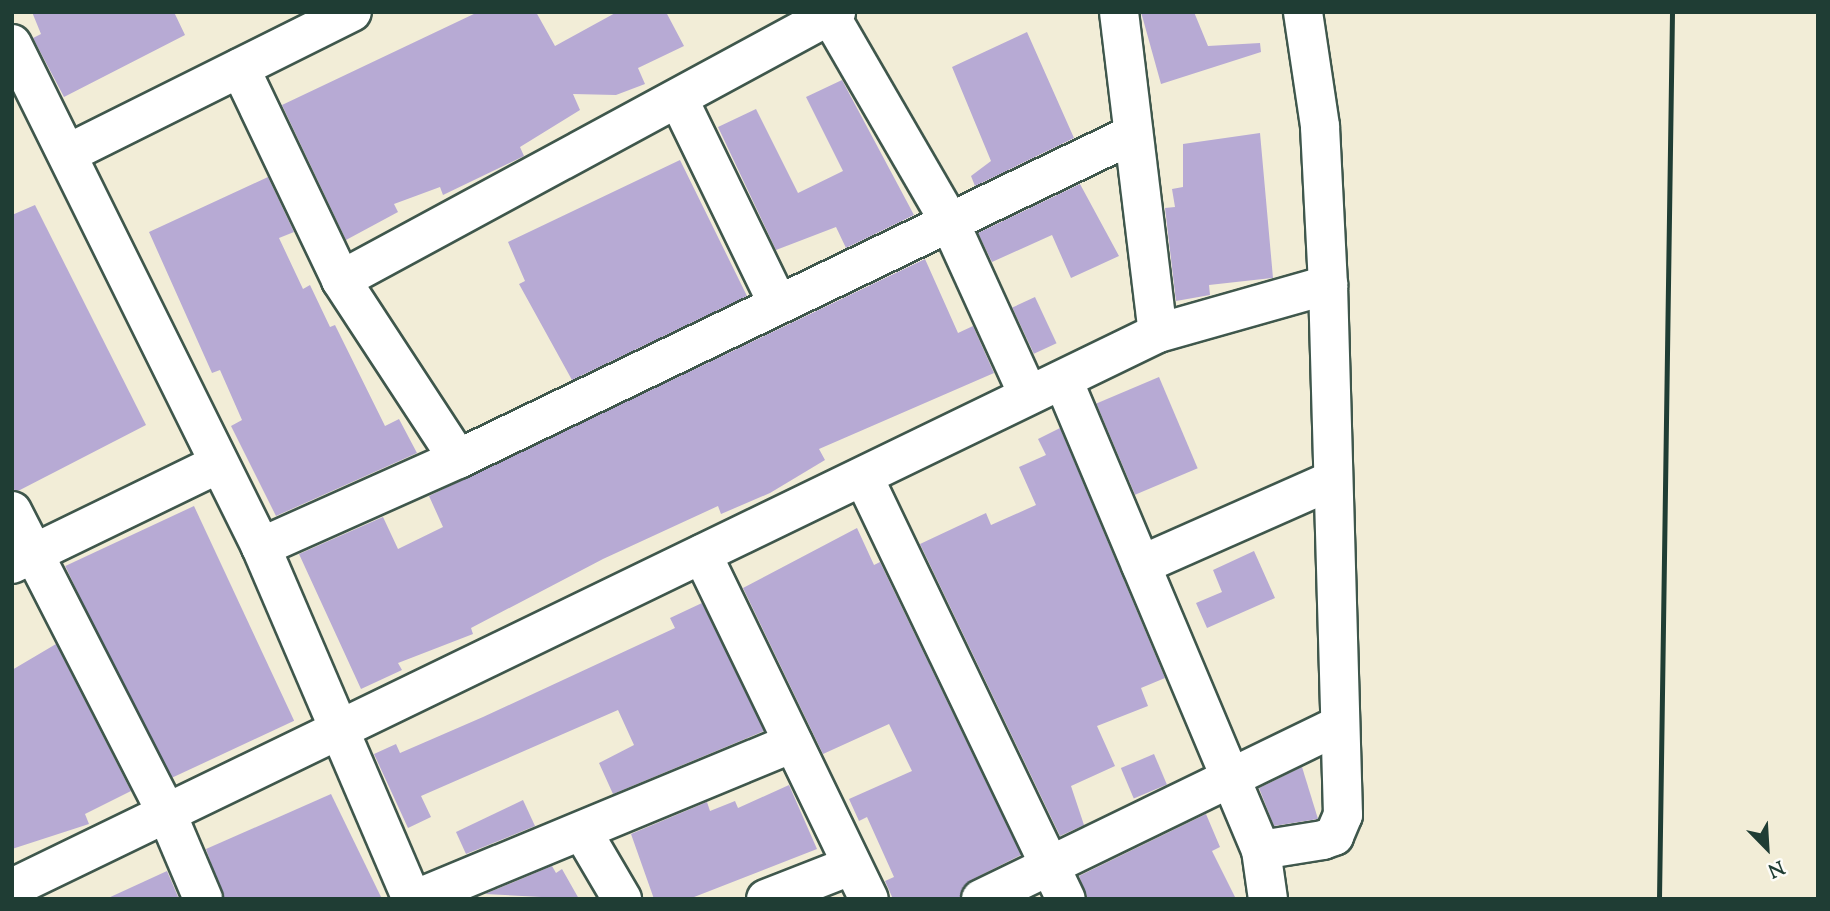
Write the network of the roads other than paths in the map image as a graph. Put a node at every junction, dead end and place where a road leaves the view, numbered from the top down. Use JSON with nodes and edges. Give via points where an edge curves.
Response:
{"nodes":[{"id":1,"x":352,"y":12,"type":"edge"},
{"id":2,"x":1119,"y":12,"type":"edge"},
{"id":3,"x":1303,"y":12,"type":"edge"},
{"id":4,"x":831,"y":13,"type":"edge"},
{"id":5,"x":12,"y":44,"type":"edge"},
{"id":6,"x":240,"y":68,"type":"junction"},
{"id":7,"x":679,"y":100,"type":"junction"},
{"id":8,"x":1129,"y":136,"type":"junction"},
{"id":9,"x":69,"y":153,"type":"junction"},
{"id":10,"x":949,"y":221,"type":"junction"},
{"id":11,"x":341,"y":280,"type":"junction"},
{"id":12,"x":1328,"y":285,"type":"junction"},
{"id":13,"x":778,"y":304,"type":"junction"},
{"id":14,"x":1158,"y":333,"type":"junction"},
{"id":15,"x":1046,"y":387,"type":"junction"},
{"id":16,"x":458,"y":459,"type":"junction"},
{"id":17,"x":216,"y":465,"type":"junction"},
{"id":18,"x":864,"y":478,"type":"junction"},
{"id":19,"x":1331,"y":481,"type":"junction"},
{"id":20,"x":12,"y":510,"type":"edge"},
{"id":21,"x":261,"y":547,"type":"junction"},
{"id":22,"x":702,"y":554,"type":"junction"},
{"id":23,"x":23,"y":558,"type":"edge"},
{"id":24,"x":1141,"y":565,"type":"junction"},
{"id":25,"x":1338,"y":726,"type":"junction"},
{"id":26,"x":340,"y":731,"type":"junction"},
{"id":27,"x":793,"y":743,"type":"junction"},
{"id":28,"x":1231,"y":779,"type":"junction"},
{"id":29,"x":167,"y":814,"type":"junction"},
{"id":30,"x":583,"y":831,"type":"junction"},
{"id":31,"x":1261,"y":850,"type":"junction"},
{"id":32,"x":850,"y":866,"type":"junction"},
{"id":33,"x":1057,"y":883,"type":"edge"},
{"id":34,"x":12,"y":888,"type":"edge"},
{"id":35,"x":203,"y":899,"type":"edge"},
{"id":36,"x":414,"y":899,"type":"edge"},
{"id":37,"x":622,"y":899,"type":"edge"},
{"id":38,"x":766,"y":899,"type":"edge"},
{"id":39,"x":869,"y":899,"type":"edge"},
{"id":40,"x":981,"y":899,"type":"edge"},
{"id":41,"x":1268,"y":899,"type":"edge"}],
"edges":[{"from":1,"to":6,"type":"street"},
{"from":2,"to":8,"type":"street"},
{"from":3,"to":12,"type":"street","via":[[1320,126]]},
{"from":4,"to":7,"type":"street"},
{"from":4,"to":10,"type":"street"},
{"from":5,"to":9,"type":"street"},
{"from":6,"to":9,"type":"street"},
{"from":6,"to":11,"type":"street"},
{"from":7,"to":11,"type":"street"},
{"from":7,"to":13,"type":"street"},
{"from":8,"to":10,"type":"street"},
{"from":8,"to":14,"type":"street"},
{"from":9,"to":17,"type":"street"},
{"from":10,"to":13,"type":"street"},
{"from":10,"to":15,"type":"street"},
{"from":11,"to":16,"type":"street"},
{"from":12,"to":14,"type":"street"},
{"from":12,"to":19,"type":"street"},
{"from":13,"to":16,"type":"street"},
{"from":14,"to":15,"type":"street"},
{"from":15,"to":18,"type":"street"},
{"from":15,"to":24,"type":"street"},
{"from":16,"to":21,"type":"street"},
{"from":17,"to":21,"type":"street"},
{"from":17,"to":23,"type":"street"},
{"from":18,"to":22,"type":"street"},
{"from":18,"to":33,"type":"street"},
{"from":19,"to":24,"type":"street"},
{"from":19,"to":25,"type":"street"},
{"from":20,"to":23,"type":"street"},
{"from":21,"to":26,"type":"street"},
{"from":22,"to":26,"type":"street"},
{"from":22,"to":27,"type":"street"},
{"from":23,"to":29,"type":"street"},
{"from":24,"to":28,"type":"street"},
{"from":25,"to":28,"type":"street"},
{"from":25,"to":31,"type":"street","via":[[1340,827],[1323,840]]},
{"from":26,"to":29,"type":"street"},
{"from":26,"to":36,"type":"street"},
{"from":27,"to":30,"type":"street"},
{"from":27,"to":32,"type":"street"},
{"from":28,"to":31,"type":"street"},
{"from":28,"to":33,"type":"street"},
{"from":29,"to":34,"type":"street"},
{"from":29,"to":35,"type":"street"},
{"from":30,"to":36,"type":"street"},
{"from":30,"to":37,"type":"street"},
{"from":31,"to":41,"type":"street"},
{"from":32,"to":38,"type":"street"},
{"from":32,"to":39,"type":"street"},
{"from":33,"to":40,"type":"street"}]}
